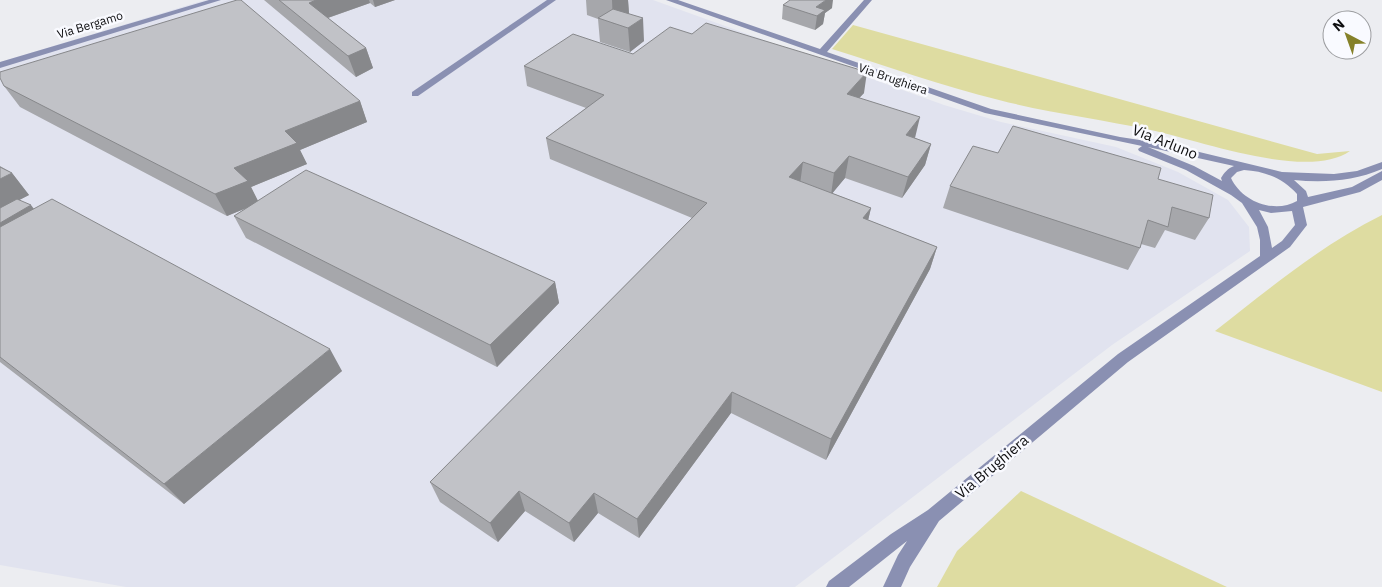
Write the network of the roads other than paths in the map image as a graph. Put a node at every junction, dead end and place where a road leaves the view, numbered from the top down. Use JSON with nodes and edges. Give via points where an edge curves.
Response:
{"nodes":[{"id":1,"x":217,"y":0,"type":"edge"},
{"id":2,"x":552,"y":0,"type":"edge"},
{"id":3,"x":670,"y":0,"type":"edge"},
{"id":4,"x":868,"y":0,"type":"edge"},
{"id":5,"x":821,"y":53,"type":"junction"},
{"id":6,"x":0,"y":66,"type":"edge"},
{"id":7,"x":415,"y":94,"type":"dead end"},
{"id":8,"x":1120,"y":140,"type":"junction"},
{"id":9,"x":1382,"y":165,"type":"edge"},
{"id":10,"x":1251,"y":167,"type":"junction"},
{"id":11,"x":1278,"y":174,"type":"junction"},
{"id":12,"x":1382,"y":174,"type":"edge"},
{"id":13,"x":1233,"y":192,"type":"junction"},
{"id":14,"x":1245,"y":200,"type":"junction"},
{"id":15,"x":1300,"y":205,"type":"junction"},
{"id":16,"x":1266,"y":257,"type":"junction"},
{"id":17,"x":934,"y":515,"type":"junction"},
{"id":18,"x":835,"y":587,"type":"edge"},
{"id":19,"x":892,"y":587,"type":"edge"}],
"edges":[{"from":1,"to":6,"type":"street","name":"Via Bergamo"},
{"from":2,"to":7,"type":"street"},
{"from":3,"to":5,"type":"street","name":"Via Brughiera"},
{"from":4,"to":5,"type":"street"},
{"from":5,"to":8,"type":"street","name":"Via Brughiera","via":[[988,111]]},
{"from":8,"to":10,"type":"street","name":"Via Arluno"},
{"from":8,"to":13,"type":"street","name":"Via Arluno","via":[[1190,168]]},
{"from":9,"to":11,"type":"street","via":[[1341,178],[1298,178]]},
{"from":10,"to":11,"type":"street","name":"Via Arluno"},
{"from":10,"to":13,"type":"street","via":[[1227,174],[1227,184]]},
{"from":11,"to":15,"type":"street","via":[[1302,193]]},
{"from":12,"to":15,"type":"street","via":[[1360,188]]},
{"from":13,"to":14,"type":"street","name":"Via Arluno"},
{"from":14,"to":15,"type":"street","via":[[1275,210],[1288,210]]},
{"from":14,"to":16,"type":"street","via":[[1262,222],[1267,238]]},
{"from":15,"to":16,"type":"street","name":"Via Brughiera","via":[[1300,225],[1286,244]]},
{"from":16,"to":17,"type":"street","name":"Via Brughiera","via":[[1123,358]]},
{"from":17,"to":18,"type":"street","name":"Via Brughiera"},
{"from":17,"to":19,"type":"street","name":"Via Brughiera","via":[[904,561]]}]}
